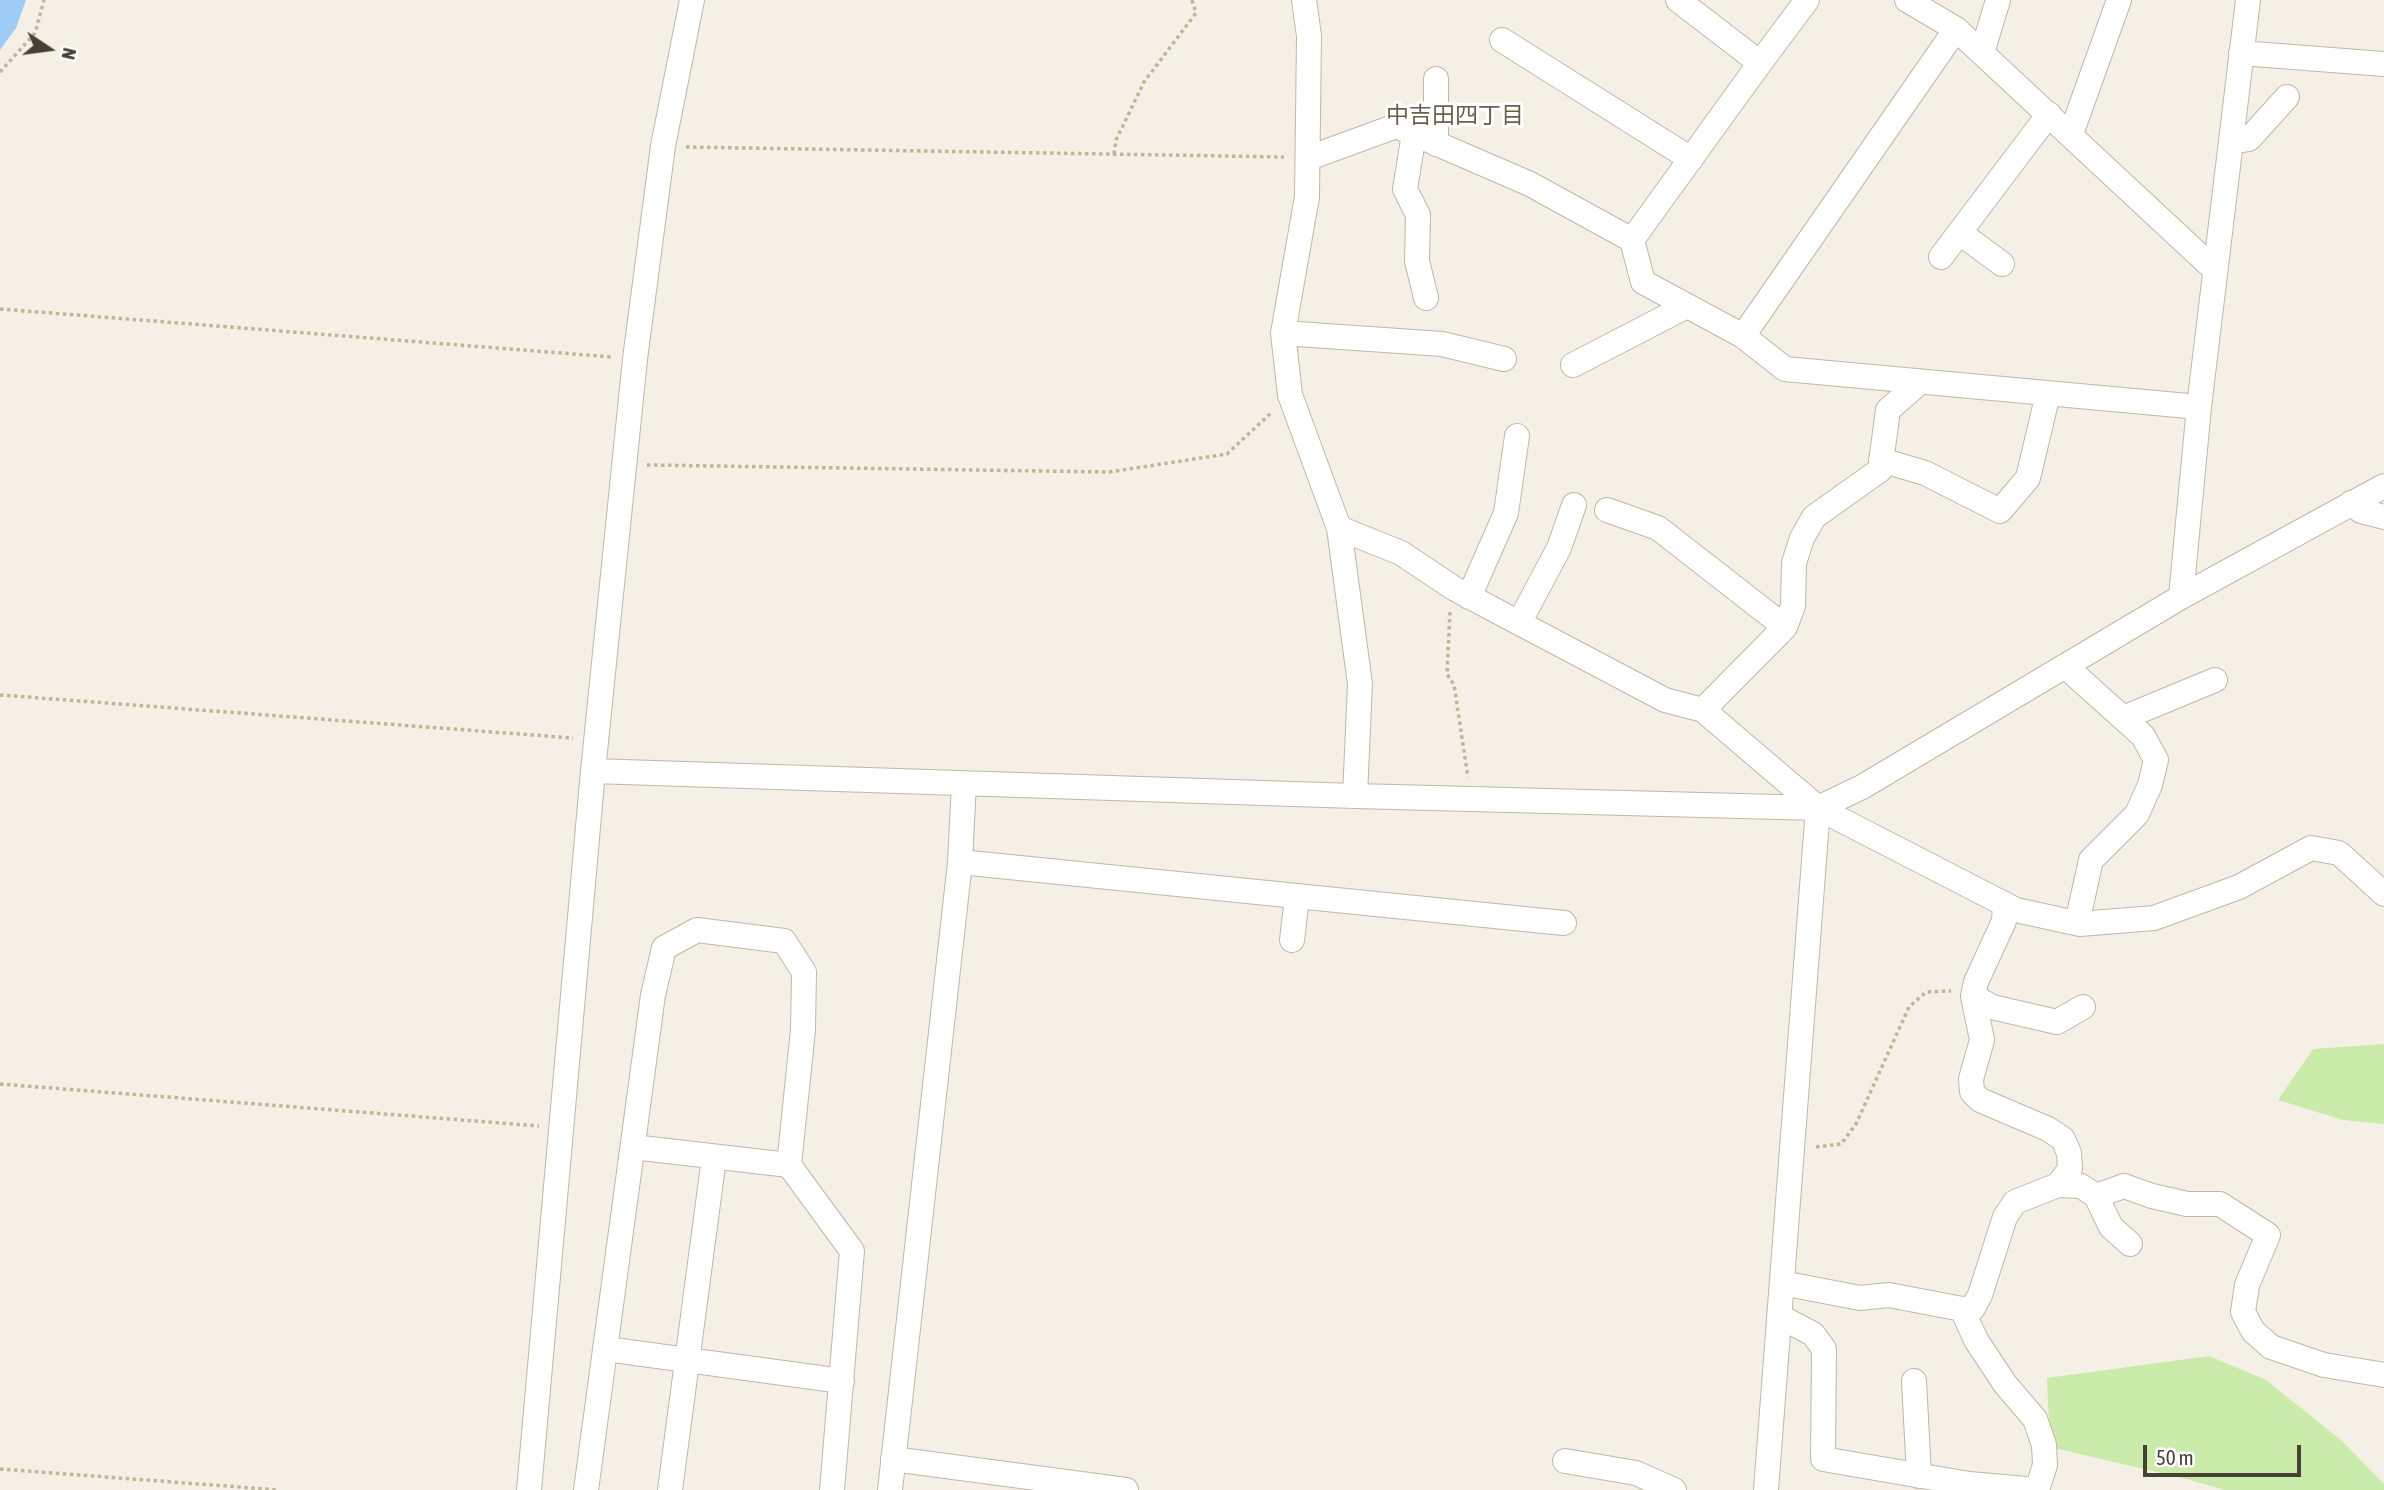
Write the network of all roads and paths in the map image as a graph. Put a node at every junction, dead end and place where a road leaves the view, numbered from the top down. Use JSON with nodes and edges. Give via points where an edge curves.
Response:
{"nodes":[{"id":1,"x":44,"y":0,"type":"edge"},
{"id":2,"x":692,"y":0,"type":"edge"},
{"id":3,"x":1192,"y":0,"type":"edge"},
{"id":4,"x":1304,"y":0,"type":"edge"},
{"id":5,"x":1678,"y":0,"type":"edge"},
{"id":6,"x":1807,"y":0,"type":"edge"},
{"id":7,"x":1907,"y":0,"type":"edge"},
{"id":8,"x":1998,"y":0,"type":"edge"},
{"id":9,"x":2119,"y":0,"type":"edge"},
{"id":10,"x":2248,"y":0,"type":"edge"},
{"id":11,"x":1956,"y":29,"type":"junction"},
{"id":12,"x":1502,"y":40,"type":"dead end"},
{"id":13,"x":1982,"y":53,"type":"junction"},
{"id":14,"x":2241,"y":53,"type":"junction"},
{"id":15,"x":1760,"y":63,"type":"junction"},
{"id":16,"x":2384,"y":64,"type":"edge"},
{"id":17,"x":0,"y":72,"type":"edge"},
{"id":18,"x":1436,"y":79,"type":"dead end"},
{"id":19,"x":2287,"y":97,"type":"dead end"},
{"id":20,"x":2049,"y":114,"type":"junction"},
{"id":21,"x":2071,"y":134,"type":"junction"},
{"id":22,"x":1425,"y":139,"type":"junction"},
{"id":23,"x":2231,"y":142,"type":"junction"},
{"id":24,"x":663,"y":146,"type":"junction"},
{"id":25,"x":1114,"y":154,"type":"junction"},
{"id":26,"x":1309,"y":158,"type":"junction"},
{"id":27,"x":1691,"y":159,"type":"junction"},
{"id":28,"x":1960,"y":233,"type":"junction"},
{"id":29,"x":1632,"y":240,"type":"junction"},
{"id":30,"x":1941,"y":257,"type":"dead end"},
{"id":31,"x":2002,"y":264,"type":"dead end"},
{"id":32,"x":2216,"y":270,"type":"junction"},
{"id":33,"x":1426,"y":298,"type":"dead end"},
{"id":34,"x":1687,"y":306,"type":"junction"},
{"id":35,"x":0,"y":309,"type":"edge"},
{"id":36,"x":1283,"y":333,"type":"junction"},
{"id":37,"x":1743,"y":336,"type":"junction"},
{"id":38,"x":635,"y":359,"type":"junction"},
{"id":39,"x":1504,"y":359,"type":"dead end"},
{"id":40,"x":1573,"y":365,"type":"dead end"},
{"id":41,"x":1920,"y":382,"type":"junction"},
{"id":42,"x":2048,"y":394,"type":"junction"},
{"id":43,"x":1290,"y":395,"type":"junction"},
{"id":44,"x":2199,"y":407,"type":"junction"},
{"id":45,"x":1517,"y":436,"type":"dead end"},
{"id":46,"x":1881,"y":460,"type":"junction"},
{"id":47,"x":624,"y":464,"type":"junction"},
{"id":48,"x":2384,"y":486,"type":"edge"},
{"id":49,"x":2351,"y":503,"type":"junction"},
{"id":50,"x":1574,"y":505,"type":"dead end"},
{"id":51,"x":1608,"y":510,"type":"dead end"},
{"id":52,"x":2384,"y":517,"type":"edge"},
{"id":53,"x":1339,"y":528,"type":"junction"},
{"id":54,"x":1464,"y":594,"type":"junction"},
{"id":55,"x":2181,"y":597,"type":"junction"},
{"id":56,"x":1519,"y":623,"type":"junction"},
{"id":57,"x":1785,"y":627,"type":"junction"},
{"id":58,"x":2065,"y":666,"type":"junction"},
{"id":59,"x":2216,"y":680,"type":"dead end"},
{"id":60,"x":0,"y":695,"type":"edge"},
{"id":61,"x":1703,"y":710,"type":"junction"},
{"id":62,"x":2123,"y":718,"type":"junction"},
{"id":63,"x":596,"y":740,"type":"junction"},
{"id":64,"x":593,"y":771,"type":"junction"},
{"id":65,"x":964,"y":783,"type":"junction"},
{"id":66,"x":1354,"y":796,"type":"junction"},
{"id":67,"x":1471,"y":799,"type":"junction"},
{"id":68,"x":1818,"y":808,"type":"junction"},
{"id":69,"x":960,"y":862,"type":"junction"},
{"id":70,"x":2384,"y":894,"type":"edge"},
{"id":71,"x":1297,"y":897,"type":"junction"},
{"id":72,"x":2005,"y":905,"type":"junction"},
{"id":73,"x":1564,"y":923,"type":"dead end"},
{"id":74,"x":2077,"y":923,"type":"junction"},
{"id":75,"x":1292,"y":940,"type":"dead end"},
{"id":76,"x":1973,"y":996,"type":"junction"},
{"id":77,"x":2083,"y":1007,"type":"dead end"},
{"id":78,"x":0,"y":1084,"type":"edge"},
{"id":79,"x":562,"y":1127,"type":"junction"},
{"id":80,"x":1807,"y":1146,"type":"dead end"},
{"id":81,"x":633,"y":1147,"type":"junction"},
{"id":82,"x":714,"y":1158,"type":"junction"},
{"id":83,"x":789,"y":1165,"type":"junction"},
{"id":84,"x":2058,"y":1185,"type":"junction"},
{"id":85,"x":2096,"y":1196,"type":"junction"},
{"id":86,"x":2130,"y":1244,"type":"dead end"},
{"id":87,"x":1782,"y":1283,"type":"junction"},
{"id":88,"x":1962,"y":1309,"type":"junction"},
{"id":89,"x":1779,"y":1316,"type":"junction"},
{"id":90,"x":606,"y":1349,"type":"junction"},
{"id":91,"x":686,"y":1360,"type":"junction"},
{"id":92,"x":2384,"y":1375,"type":"edge"},
{"id":93,"x":842,"y":1381,"type":"junction"},
{"id":94,"x":1914,"y":1381,"type":"dead end"},
{"id":95,"x":893,"y":1459,"type":"junction"},
{"id":96,"x":1565,"y":1461,"type":"dead end"},
{"id":97,"x":0,"y":1469,"type":"edge"},
{"id":98,"x":1919,"y":1476,"type":"junction"},
{"id":99,"x":279,"y":1490,"type":"edge"},
{"id":100,"x":528,"y":1490,"type":"edge"},
{"id":101,"x":586,"y":1490,"type":"edge"},
{"id":102,"x":670,"y":1490,"type":"edge"},
{"id":103,"x":832,"y":1490,"type":"edge"},
{"id":104,"x":890,"y":1490,"type":"edge"},
{"id":105,"x":1126,"y":1490,"type":"edge"},
{"id":106,"x":1674,"y":1490,"type":"edge"},
{"id":107,"x":1766,"y":1490,"type":"edge"},
{"id":108,"x":2037,"y":1490,"type":"edge"}],
"edges":[{"from":1,"to":17,"type":"path","via":[[35,33]]},
{"from":2,"to":24,"type":"street"},
{"from":3,"to":25,"type":"path","via":[[1196,13],[1143,82]]},
{"from":4,"to":26,"type":"street","via":[[1310,36]]},
{"from":5,"to":15,"type":"street"},
{"from":6,"to":15,"type":"street"},
{"from":7,"to":11,"type":"street"},
{"from":8,"to":13,"type":"street"},
{"from":9,"to":21,"type":"street"},
{"from":10,"to":14,"type":"street"},
{"from":11,"to":13,"type":"street"},
{"from":11,"to":37,"type":"street"},
{"from":12,"to":27,"type":"street"},
{"from":13,"to":20,"type":"street"},
{"from":14,"to":16,"type":"street"},
{"from":14,"to":23,"type":"street"},
{"from":15,"to":27,"type":"street"},
{"from":18,"to":22,"type":"street"},
{"from":19,"to":23,"type":"street","via":[[2249,139]]},
{"from":20,"to":21,"type":"street"},
{"from":20,"to":28,"type":"street"},
{"from":21,"to":32,"type":"street"},
{"from":22,"to":26,"type":"street","via":[[1396,127]]},
{"from":22,"to":29,"type":"street","via":[[1530,184]]},
{"from":22,"to":33,"type":"street","via":[[1405,190],[1418,215],[1417,261]]},
{"from":23,"to":32,"type":"street"},
{"from":24,"to":25,"type":"path"},
{"from":24,"to":38,"type":"street"},
{"from":25,"to":26,"type":"path"},
{"from":26,"to":36,"type":"street","via":[[1307,197]]},
{"from":27,"to":29,"type":"street"},
{"from":28,"to":30,"type":"street"},
{"from":28,"to":31,"type":"street"},
{"from":29,"to":34,"type":"street","via":[[1643,282]]},
{"from":32,"to":44,"type":"street"},
{"from":34,"to":37,"type":"street"},
{"from":34,"to":40,"type":"street"},
{"from":35,"to":38,"type":"path"},
{"from":36,"to":39,"type":"street","via":[[1442,344]]},
{"from":36,"to":43,"type":"street"},
{"from":37,"to":41,"type":"street","via":[[1785,369]]},
{"from":38,"to":47,"type":"street"},
{"from":41,"to":42,"type":"street"},
{"from":41,"to":46,"type":"street","via":[[1888,410]]},
{"from":42,"to":44,"type":"street"},
{"from":42,"to":46,"type":"street","via":[[2028,478],[2003,517],[1925,473]]},
{"from":43,"to":47,"type":"path","via":[[1227,454],[1109,472]]},
{"from":43,"to":53,"type":"street"},
{"from":44,"to":55,"type":"street"},
{"from":45,"to":54,"type":"street","via":[[1506,513]]},
{"from":46,"to":57,"type":"street","via":[[1880,470],[1814,517],[1794,564],[1793,606]]},
{"from":47,"to":63,"type":"street"},
{"from":48,"to":49,"type":"street"},
{"from":49,"to":52,"type":"street"},
{"from":49,"to":55,"type":"street"},
{"from":50,"to":56,"type":"street","via":[[1559,548]]},
{"from":51,"to":57,"type":"street","via":[[1658,528]]},
{"from":53,"to":54,"type":"street","via":[[1401,553]]},
{"from":53,"to":66,"type":"street","via":[[1360,684]]},
{"from":54,"to":56,"type":"street"},
{"from":54,"to":67,"type":"path","via":[[1450,610],[1447,674],[1454,685]]},
{"from":55,"to":58,"type":"street"},
{"from":56,"to":61,"type":"street","via":[[1665,700]]},
{"from":57,"to":61,"type":"street"},
{"from":58,"to":62,"type":"street"},
{"from":58,"to":68,"type":"street","via":[[1862,787]]},
{"from":59,"to":62,"type":"street"},
{"from":60,"to":63,"type":"path"},
{"from":61,"to":68,"type":"street"},
{"from":62,"to":74,"type":"street","via":[[2143,736],[2156,760],[2137,814],[2091,860]]},
{"from":63,"to":64,"type":"street"},
{"from":64,"to":65,"type":"street"},
{"from":64,"to":79,"type":"street"},
{"from":65,"to":66,"type":"street"},
{"from":65,"to":69,"type":"street"},
{"from":66,"to":67,"type":"street"},
{"from":67,"to":68,"type":"street"},
{"from":68,"to":72,"type":"street"},
{"from":68,"to":87,"type":"street"},
{"from":69,"to":71,"type":"street"},
{"from":69,"to":95,"type":"street"},
{"from":70,"to":74,"type":"street","via":[[2339,853],[2311,848],[2239,887],[2154,918]]},
{"from":71,"to":73,"type":"street"},
{"from":71,"to":75,"type":"street"},
{"from":72,"to":74,"type":"street"},
{"from":72,"to":76,"type":"street","via":[[2004,921]]},
{"from":76,"to":77,"type":"street","via":[[1992,1007],[2056,1022]]},
{"from":76,"to":80,"type":"path","via":[[1948,990],[1926,992],[1909,1007],[1856,1124],[1841,1144]]},
{"from":76,"to":84,"type":"street","via":[[1982,1040],[1972,1092],[2063,1139],[2070,1168]]},
{"from":78,"to":79,"type":"path"},
{"from":79,"to":100,"type":"street"},
{"from":81,"to":82,"type":"street"},
{"from":81,"to":83,"type":"street","via":[[653,995],[664,948],[698,930],[784,941],[804,972]]},
{"from":81,"to":90,"type":"street"},
{"from":82,"to":83,"type":"street"},
{"from":82,"to":91,"type":"street"},
{"from":83,"to":93,"type":"street","via":[[852,1251]]},
{"from":84,"to":85,"type":"street","via":[[2081,1186]]},
{"from":84,"to":88,"type":"street","via":[[2015,1202],[1980,1295],[1973,1308]]},
{"from":85,"to":86,"type":"street","via":[[2111,1227]]},
{"from":85,"to":92,"type":"street","via":[[2124,1186],[2188,1204],[2220,1204],[2268,1235],[2247,1285],[2244,1312],[2253,1331],[2271,1347],[2324,1365]]},
{"from":87,"to":88,"type":"street","via":[[1860,1298],[1889,1295]]},
{"from":87,"to":89,"type":"street"},
{"from":88,"to":108,"type":"street","via":[[1990,1362],[2035,1419],[2045,1465]]},
{"from":89,"to":98,"type":"street","via":[[1813,1334],[1824,1349],[1823,1459]]},
{"from":89,"to":107,"type":"street"},
{"from":90,"to":91,"type":"street"},
{"from":90,"to":101,"type":"street"},
{"from":91,"to":93,"type":"street"},
{"from":91,"to":102,"type":"street"},
{"from":93,"to":103,"type":"street"},
{"from":94,"to":98,"type":"street"},
{"from":95,"to":104,"type":"street"},
{"from":95,"to":105,"type":"street"},
{"from":96,"to":106,"type":"street","via":[[1636,1473]]},
{"from":97,"to":99,"type":"path"},
{"from":98,"to":108,"type":"street"}]}
